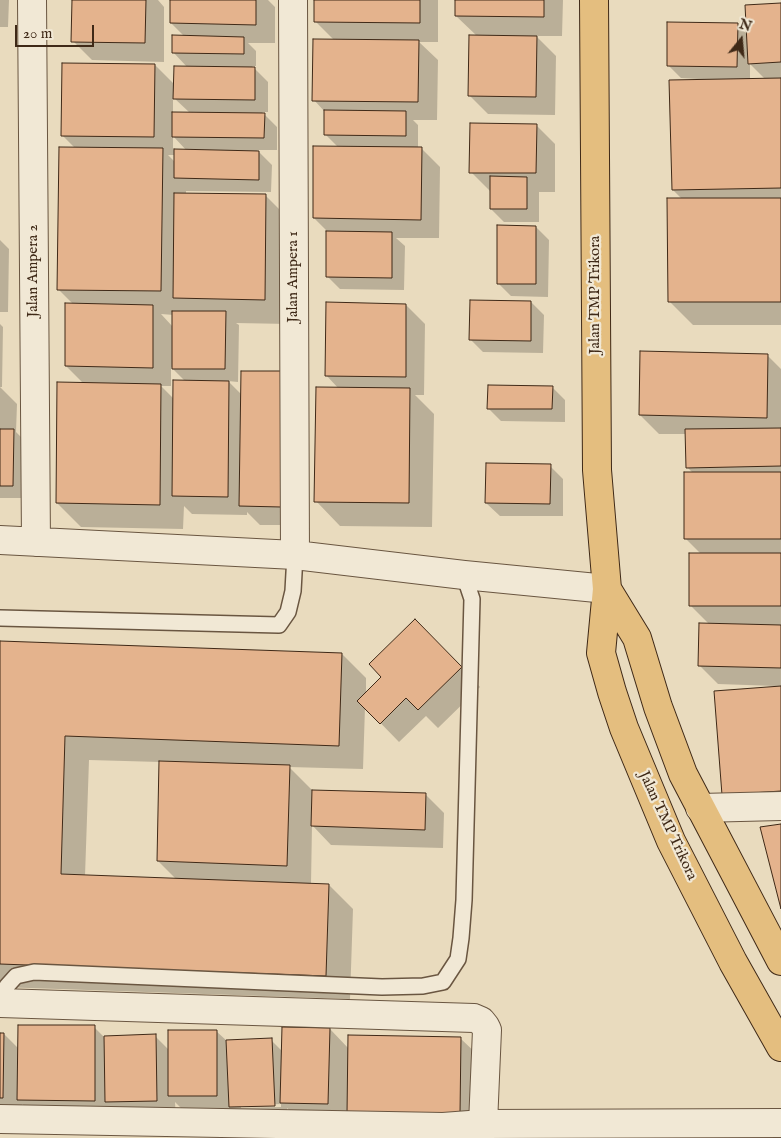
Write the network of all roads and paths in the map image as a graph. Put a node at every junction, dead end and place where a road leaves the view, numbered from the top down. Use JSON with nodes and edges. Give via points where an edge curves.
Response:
{"nodes":[{"id":1,"x":32,"y":0,"type":"edge"},
{"id":2,"x":293,"y":0,"type":"edge"},
{"id":3,"x":594,"y":0,"type":"edge"},
{"id":4,"x":0,"y":540,"type":"edge"},
{"id":5,"x":36,"y":542,"type":"junction"},
{"id":6,"x":296,"y":555,"type":"junction"},
{"id":7,"x":464,"y":575,"type":"junction"},
{"id":8,"x":607,"y":589,"type":"junction"},
{"id":9,"x":0,"y":618,"type":"edge"},
{"id":10,"x":781,"y":806,"type":"edge"},
{"id":11,"x":700,"y":808,"type":"junction"},
{"id":12,"x":781,"y":961,"type":"edge"},
{"id":13,"x":2,"y":1003,"type":"edge"},
{"id":14,"x":781,"y":1047,"type":"edge"},
{"id":15,"x":0,"y":1119,"type":"edge"},
{"id":16,"x":781,"y":1123,"type":"edge"},
{"id":17,"x":483,"y":1124,"type":"junction"},
{"id":18,"x":443,"y":1132,"type":"edge"}],
"edges":[{"from":1,"to":5,"type":"street","name":"Jalan Ampera 2"},
{"from":2,"to":6,"type":"street","name":"Jalan Ampera 1"},
{"from":3,"to":8,"type":"highway","name":"Jalan TMP Trikora","via":[[597,470]]},
{"from":4,"to":5,"type":"street"},
{"from":5,"to":6,"type":"street"},
{"from":6,"to":7,"type":"street"},
{"from":6,"to":9,"type":"lane","via":[[288,612],[279,625]]},
{"from":7,"to":8,"type":"street"},
{"from":7,"to":13,"type":"lane","via":[[472,599],[464,900],[458,959],[443,982],[382,987],[34,972],[16,976],[7,986]]},
{"from":8,"to":11,"type":"highway","name":"Jalan TMP Trikora","via":[[637,638],[658,707],[683,774]]},
{"from":8,"to":14,"type":"highway","name":"Jalan TMP Trikora","via":[[602,653],[628,737],[671,841]]},
{"from":10,"to":11,"type":"street"},
{"from":11,"to":12,"type":"highway","name":"Jalan TMP Trikora"},
{"from":13,"to":17,"type":"street","via":[[474,1018],[481,1021],[487,1030]]},
{"from":15,"to":18,"type":"street"},
{"from":16,"to":17,"type":"street"},
{"from":17,"to":18,"type":"street"}]}
